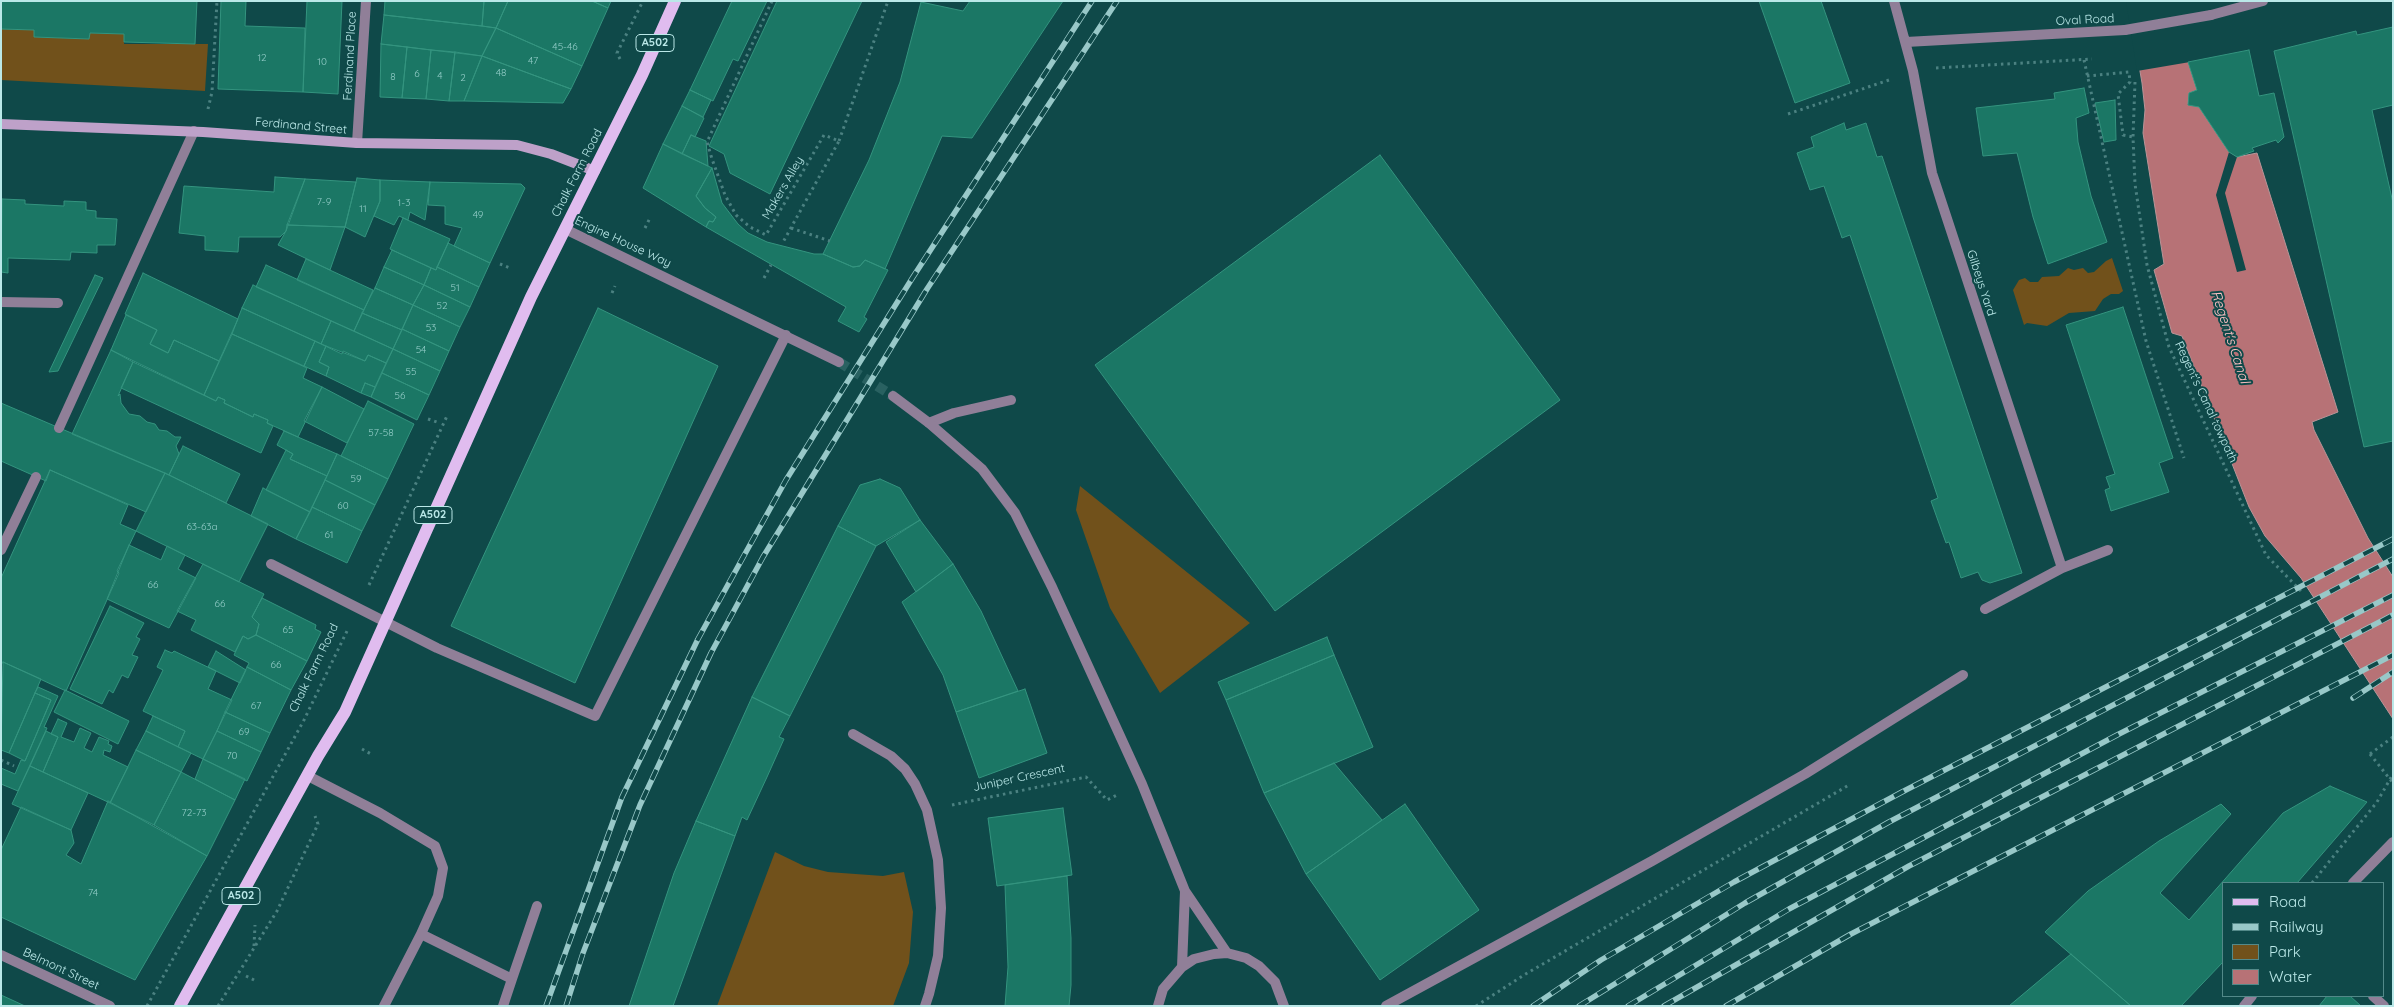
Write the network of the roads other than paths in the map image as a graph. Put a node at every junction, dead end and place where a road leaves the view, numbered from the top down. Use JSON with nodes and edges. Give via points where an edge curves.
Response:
{"nodes":[{"id":1,"x":366,"y":1,"type":"edge"},
{"id":2,"x":675,"y":1,"type":"edge"},
{"id":3,"x":1894,"y":1,"type":"edge"},
{"id":4,"x":2263,"y":1,"type":"edge"},
{"id":5,"x":1906,"y":42,"type":"junction"},
{"id":6,"x":1,"y":124,"type":"edge"},
{"id":7,"x":194,"y":131,"type":"junction"},
{"id":8,"x":357,"y":143,"type":"junction"},
{"id":9,"x":594,"y":171,"type":"junction"},
{"id":10,"x":565,"y":229,"type":"junction"},
{"id":11,"x":1,"y":302,"type":"edge"},
{"id":12,"x":58,"y":303,"type":"dead end"},
{"id":13,"x":786,"y":335,"type":"junction"},
{"id":14,"x":839,"y":362,"type":"tunnel mouth"},
{"id":15,"x":893,"y":396,"type":"tunnel mouth"},
{"id":16,"x":1011,"y":400,"type":"dead end"},
{"id":17,"x":929,"y":423,"type":"junction"},
{"id":18,"x":59,"y":428,"type":"dead end"},
{"id":19,"x":36,"y":477,"type":"dead end"},
{"id":20,"x":1,"y":550,"type":"edge"},
{"id":21,"x":2108,"y":550,"type":"dead end"},
{"id":22,"x":271,"y":564,"type":"dead end"},
{"id":23,"x":2062,"y":568,"type":"junction"},
{"id":24,"x":1985,"y":608,"type":"dead end"},
{"id":25,"x":385,"y":621,"type":"junction"},
{"id":26,"x":1962,"y":676,"type":"dead end"},
{"id":27,"x":853,"y":734,"type":"dead end"},
{"id":28,"x":306,"y":780,"type":"junction"},
{"id":29,"x":2393,"y":842,"type":"edge"},
{"id":30,"x":2354,"y":882,"type":"edge"},
{"id":31,"x":1185,"y":892,"type":"junction"},
{"id":32,"x":537,"y":906,"type":"dead end"},
{"id":33,"x":421,"y":934,"type":"junction"},
{"id":34,"x":1227,"y":954,"type":"junction"},
{"id":35,"x":1,"y":955,"type":"edge"},
{"id":36,"x":1182,"y":967,"type":"junction"},
{"id":37,"x":512,"y":979,"type":"junction"},
{"id":38,"x":2374,"y":997,"type":"edge"},
{"id":39,"x":110,"y":1006,"type":"edge"},
{"id":40,"x":180,"y":1006,"type":"edge"},
{"id":41,"x":384,"y":1006,"type":"edge"},
{"id":42,"x":504,"y":1006,"type":"edge"},
{"id":43,"x":925,"y":1006,"type":"edge"},
{"id":44,"x":1158,"y":1006,"type":"edge"},
{"id":45,"x":1284,"y":1006,"type":"edge"},
{"id":46,"x":1386,"y":1006,"type":"edge"},
{"id":47,"x":2384,"y":1006,"type":"edge"}],
"edges":[{"from":1,"to":8,"type":"street","name":"Ferdinand Place"},
{"from":2,"to":9,"type":"main road","name":"Chalk Farm Road","number":"A502"},
{"from":3,"to":5,"type":"street","name":"Gilbeys Yard"},
{"from":4,"to":5,"type":"street","name":"Oval Road","bridge":true,"via":[[2211,15],[2125,30]]},
{"from":5,"to":23,"type":"street","name":"Gilbeys Yard","via":[[1932,174]]},
{"from":6,"to":7,"type":"main road","name":"Ferdinand Street"},
{"from":7,"to":8,"type":"main road","name":"Ferdinand Street"},
{"from":7,"to":18,"type":"street"},
{"from":8,"to":9,"type":"main road","name":"Ferdinand Street","via":[[517,145]]},
{"from":9,"to":10,"type":"main road","name":"Chalk Farm Road","number":"A502"},
{"from":10,"to":13,"type":"street","name":"Engine House Way"},
{"from":10,"to":25,"type":"main road","name":"Chalk Farm Road","number":"A502"},
{"from":11,"to":12,"type":"street"},
{"from":13,"to":14,"type":"street","name":"Engine House Way"},
{"from":13,"to":25,"type":"street","via":[[596,716],[437,648]]},
{"from":15,"to":17,"type":"street"},
{"from":16,"to":17,"type":"street","via":[[954,413]]},
{"from":17,"to":31,"type":"street","via":[[982,469],[1015,513],[1142,784]]},
{"from":19,"to":20,"type":"street"},
{"from":21,"to":23,"type":"street"},
{"from":22,"to":25,"type":"street"},
{"from":23,"to":24,"type":"street"},
{"from":25,"to":28,"type":"main road","name":"Chalk Farm Road","number":"A502","via":[[345,712]]},
{"from":26,"to":46,"type":"street","via":[[1805,774]]},
{"from":27,"to":43,"type":"street","via":[[892,756],[905,769],[927,810],[938,860],[941,908],[938,956]]},
{"from":28,"to":33,"type":"street","via":[[380,813],[435,846],[443,868],[438,896]]},
{"from":28,"to":40,"type":"main road","name":"Chalk Farm Road","number":"A502"},
{"from":29,"to":30,"type":"street"},
{"from":31,"to":34,"type":"street"},
{"from":31,"to":36,"type":"street"},
{"from":32,"to":37,"type":"street"},
{"from":33,"to":37,"type":"street"},
{"from":33,"to":41,"type":"street"},
{"from":34,"to":36,"type":"street","via":[[1201,957]]},
{"from":34,"to":45,"type":"street","via":[[1246,958],[1259,966],[1275,982]]},
{"from":35,"to":39,"type":"street","name":"Belmont Street"},
{"from":36,"to":44,"type":"street","via":[[1163,989]]},
{"from":37,"to":42,"type":"street"},
{"from":38,"to":47,"type":"street"}]}
